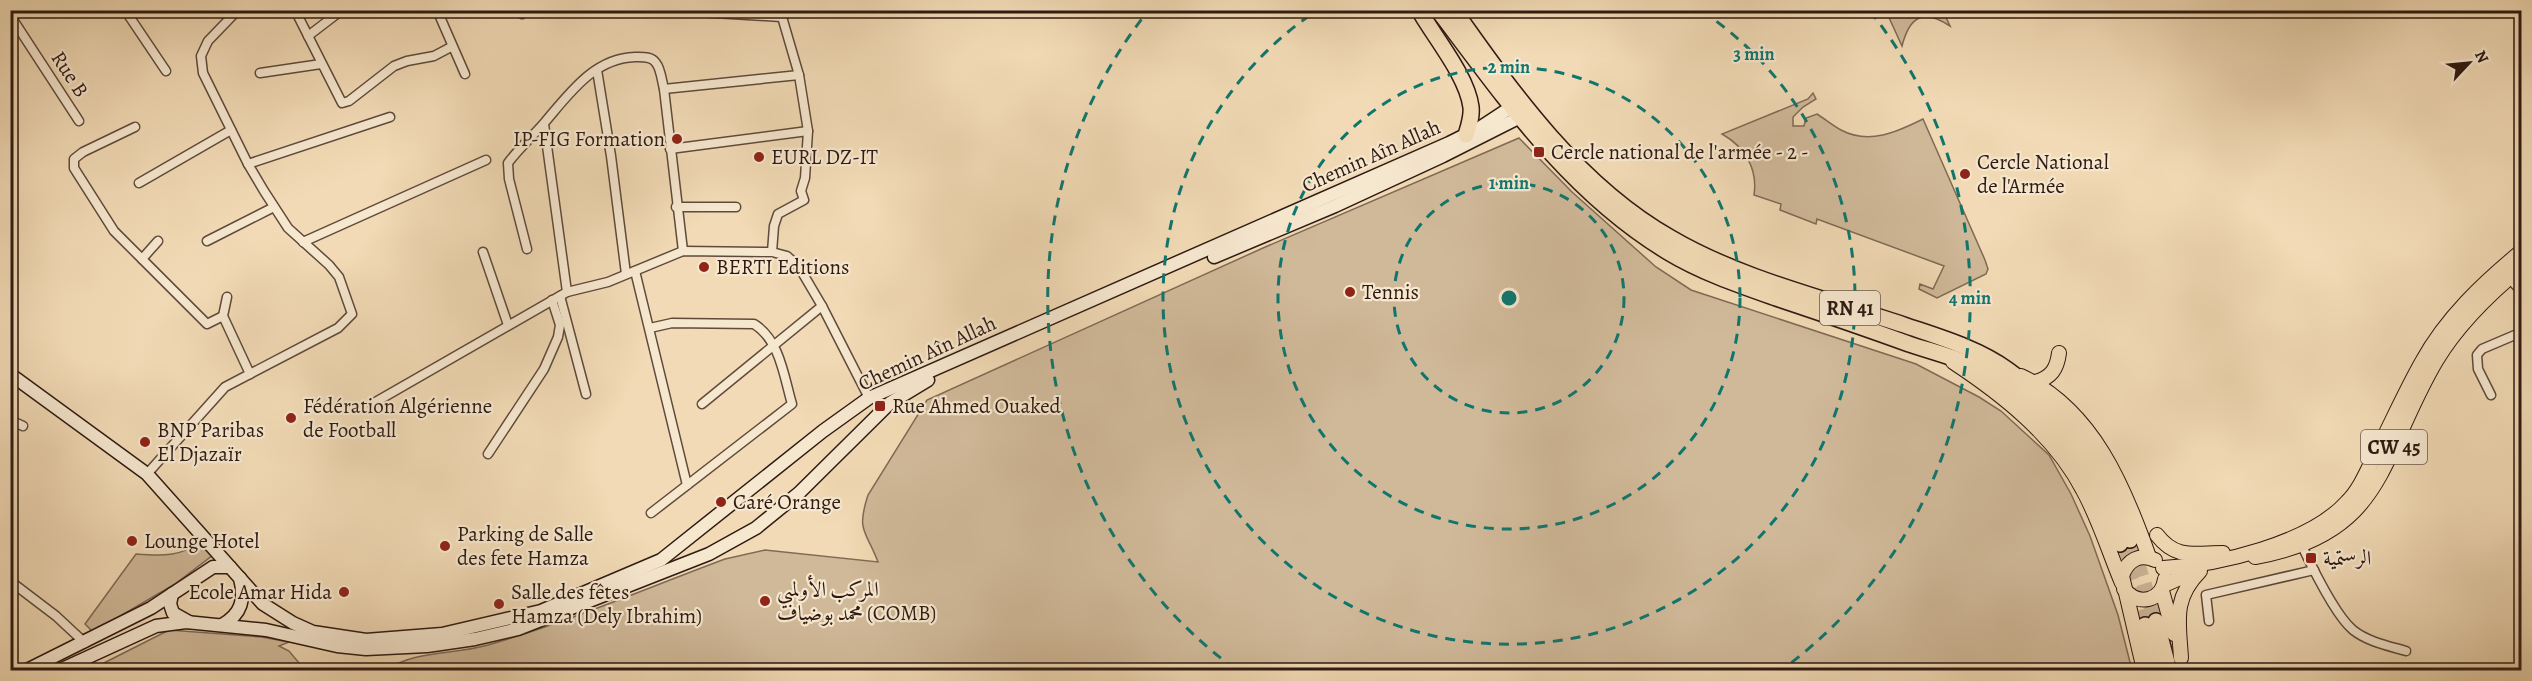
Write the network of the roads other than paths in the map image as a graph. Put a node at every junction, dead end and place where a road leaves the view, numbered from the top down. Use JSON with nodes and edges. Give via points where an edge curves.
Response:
{"nodes":[{"id":1,"x":125,"y":10,"type":"edge"},
{"id":2,"x":295,"y":10,"type":"edge"},
{"id":3,"x":342,"y":10,"type":"edge"},
{"id":4,"x":437,"y":10,"type":"edge"},
{"id":5,"x":664,"y":10,"type":"edge"},
{"id":6,"x":1419,"y":10,"type":"edge"},
{"id":7,"x":1438,"y":10,"type":"edge"},
{"id":8,"x":1454,"y":10,"type":"edge"},
{"id":9,"x":239,"y":11,"type":"edge"},
{"id":10,"x":781,"y":14,"type":"edge"},
{"id":11,"x":10,"y":15,"type":"edge"},
{"id":12,"x":308,"y":36,"type":"junction"},
{"id":13,"x":451,"y":47,"type":"junction"},
{"id":14,"x":321,"y":64,"type":"junction"},
{"id":15,"x":597,"y":70,"type":"junction"},
{"id":16,"x":166,"y":71,"type":"dead end"},
{"id":17,"x":260,"y":73,"type":"dead end"},
{"id":18,"x":465,"y":74,"type":"dead end"},
{"id":19,"x":798,"y":75,"type":"junction"},
{"id":20,"x":664,"y":89,"type":"junction"},
{"id":21,"x":1521,"y":110,"type":"junction"},
{"id":22,"x":390,"y":117,"type":"dead end"},
{"id":23,"x":79,"y":121,"type":"dead end"},
{"id":24,"x":544,"y":124,"type":"junction"},
{"id":25,"x":135,"y":127,"type":"dead end"},
{"id":26,"x":231,"y":130,"type":"junction"},
{"id":27,"x":807,"y":131,"type":"junction"},
{"id":28,"x":1466,"y":135,"type":"junction"},
{"id":29,"x":670,"y":149,"type":"junction"},
{"id":30,"x":486,"y":160,"type":"dead end"},
{"id":31,"x":248,"y":164,"type":"junction"},
{"id":32,"x":139,"y":183,"type":"dead end"},
{"id":33,"x":274,"y":207,"type":"junction"},
{"id":34,"x":676,"y":207,"type":"junction"},
{"id":35,"x":736,"y":207,"type":"dead end"},
{"id":36,"x":158,"y":241,"type":"dead end"},
{"id":37,"x":207,"y":241,"type":"dead end"},
{"id":38,"x":303,"y":242,"type":"junction"},
{"id":39,"x":528,"y":249,"type":"dead end"},
{"id":40,"x":683,"y":251,"type":"junction"},
{"id":41,"x":2522,"y":251,"type":"edge"},
{"id":42,"x":483,"y":252,"type":"dead end"},
{"id":43,"x":772,"y":252,"type":"junction"},
{"id":44,"x":142,"y":259,"type":"junction"},
{"id":45,"x":635,"y":271,"type":"junction"},
{"id":46,"x":2509,"y":272,"type":"edge"},
{"id":47,"x":626,"y":274,"type":"junction"},
{"id":48,"x":2522,"y":292,"type":"edge"},
{"id":49,"x":560,"y":296,"type":"junction"},
{"id":50,"x":227,"y":297,"type":"dead end"},
{"id":51,"x":822,"y":306,"type":"junction"},
{"id":52,"x":223,"y":316,"type":"junction"},
{"id":53,"x":508,"y":325,"type":"junction"},
{"id":54,"x":650,"y":328,"type":"junction"},
{"id":55,"x":2522,"y":332,"type":"edge"},
{"id":56,"x":774,"y":344,"type":"junction"},
{"id":57,"x":2059,"y":353,"type":"dead end"},
{"id":58,"x":1944,"y":355,"type":"junction"},
{"id":59,"x":2008,"y":370,"type":"junction"},
{"id":60,"x":10,"y":374,"type":"edge"},
{"id":61,"x":250,"y":374,"type":"junction"},
{"id":62,"x":2035,"y":382,"type":"junction"},
{"id":63,"x":586,"y":394,"type":"dead end"},
{"id":64,"x":2491,"y":396,"type":"dead end"},
{"id":65,"x":869,"y":398,"type":"junction"},
{"id":66,"x":372,"y":404,"type":"dead end"},
{"id":67,"x":702,"y":404,"type":"dead end"},
{"id":68,"x":878,"y":414,"type":"junction"},
{"id":69,"x":10,"y":420,"type":"edge"},
{"id":70,"x":23,"y":426,"type":"dead end"},
{"id":71,"x":488,"y":454,"type":"dead end"},
{"id":72,"x":147,"y":474,"type":"junction"},
{"id":73,"x":687,"y":485,"type":"junction"},
{"id":74,"x":651,"y":513,"type":"dead end"},
{"id":75,"x":694,"y":535,"type":"junction"},
{"id":76,"x":2157,"y":535,"type":"dead end"},
{"id":77,"x":2302,"y":546,"type":"junction"},
{"id":78,"x":217,"y":551,"type":"junction"},
{"id":79,"x":2244,"y":553,"type":"junction"},
{"id":80,"x":708,"y":554,"type":"junction"},
{"id":81,"x":2149,"y":557,"type":"junction"},
{"id":82,"x":213,"y":567,"type":"junction"},
{"id":83,"x":230,"y":567,"type":"junction"},
{"id":84,"x":2163,"y":568,"type":"junction"},
{"id":85,"x":2203,"y":568,"type":"junction"},
{"id":86,"x":2314,"y":570,"type":"junction"},
{"id":87,"x":240,"y":578,"type":"junction"},
{"id":88,"x":10,"y":580,"type":"edge"},
{"id":89,"x":2123,"y":586,"type":"junction"},
{"id":90,"x":2163,"y":588,"type":"junction"},
{"id":91,"x":172,"y":594,"type":"junction"},
{"id":92,"x":2209,"y":621,"type":"dead end"},
{"id":93,"x":193,"y":623,"type":"junction"},
{"id":94,"x":222,"y":625,"type":"junction"},
{"id":95,"x":85,"y":643,"type":"junction"},
{"id":96,"x":366,"y":644,"type":"junction"},
{"id":97,"x":2406,"y":651,"type":"dead end"},
{"id":98,"x":2182,"y":664,"type":"edge"},
{"id":99,"x":27,"y":670,"type":"edge"},
{"id":100,"x":60,"y":670,"type":"edge"},
{"id":101,"x":2144,"y":670,"type":"edge"},
{"id":102,"x":2156,"y":670,"type":"edge"},
{"id":103,"x":2169,"y":670,"type":"edge"}],
"edges":[{"from":1,"to":16,"type":"street"},
{"from":2,"to":12,"type":"street"},
{"from":3,"to":12,"type":"street"},
{"from":4,"to":13,"type":"street"},
{"from":5,"to":10,"type":"street"},
{"from":6,"to":28,"type":"highway","via":[[1469,98],[1471,116]]},
{"from":7,"to":21,"type":"highway","number":"RN 41"},
{"from":8,"to":21,"type":"highway","number":"RN 41"},
{"from":9,"to":26,"type":"street","via":[[208,41],[201,64]]},
{"from":10,"to":19,"type":"street"},
{"from":11,"to":23,"type":"street","name":"Rue B"},
{"from":12,"to":14,"type":"street"},
{"from":13,"to":14,"type":"street","via":[[434,56],[394,66],[346,102],[340,100]]},
{"from":13,"to":18,"type":"street"},
{"from":14,"to":17,"type":"street"},
{"from":15,"to":20,"type":"street","via":[[618,58],[652,59]]},
{"from":15,"to":24,"type":"street","via":[[567,94]]},
{"from":15,"to":47,"type":"street"},
{"from":19,"to":20,"type":"street"},
{"from":19,"to":27,"type":"street"},
{"from":20,"to":29,"type":"street"},
{"from":21,"to":28,"type":"main road","name":"Chemin Aîn Allah"},
{"from":21,"to":58,"type":"highway","number":"RN 41","via":[[1585,190],[1637,233],[1670,253],[1758,292]]},
{"from":21,"to":59,"type":"highway","number":"RN 41","via":[[1597,184],[1685,246],[1767,279],[1944,339]]},
{"from":21,"to":68,"type":"main road","name":"Chemin Aîn Allah","via":[[1335,206],[919,385]]},
{"from":22,"to":31,"type":"street"},
{"from":24,"to":39,"type":"street","via":[[507,163]]},
{"from":24,"to":49,"type":"street"},
{"from":25,"to":44,"type":"street","via":[[83,152],[74,159],[74,168],[114,231]]},
{"from":26,"to":31,"type":"street"},
{"from":26,"to":32,"type":"street"},
{"from":27,"to":29,"type":"street"},
{"from":27,"to":43,"type":"street","via":[[801,191],[804,200],[778,214]]},
{"from":28,"to":65,"type":"main road","name":"Chemin Aîn Allah"},
{"from":29,"to":34,"type":"street"},
{"from":30,"to":38,"type":"street"},
{"from":31,"to":33,"type":"street"},
{"from":33,"to":37,"type":"street"},
{"from":33,"to":38,"type":"street"},
{"from":34,"to":35,"type":"street"},
{"from":34,"to":40,"type":"street"},
{"from":36,"to":44,"type":"street"},
{"from":38,"to":61,"type":"street","via":[[339,278],[352,314],[338,328]]},
{"from":40,"to":43,"type":"street"},
{"from":40,"to":45,"type":"street"},
{"from":41,"to":46,"type":"main road"},
{"from":42,"to":53,"type":"street"},
{"from":43,"to":51,"type":"street","via":[[795,263]]},
{"from":44,"to":52,"type":"street","via":[[207,324]]},
{"from":45,"to":47,"type":"street"},
{"from":45,"to":54,"type":"street"},
{"from":46,"to":48,"type":"street"},
{"from":46,"to":77,"type":"main road","number":"CW 45","via":[[2448,342],[2370,495],[2338,526]]},
{"from":46,"to":79,"type":"main road","via":[[2455,314],[2437,338],[2348,502],[2311,529]]},
{"from":47,"to":49,"type":"street"},
{"from":49,"to":53,"type":"street"},
{"from":49,"to":63,"type":"street"},
{"from":49,"to":71,"type":"street","via":[[558,337],[544,369]]},
{"from":50,"to":52,"type":"street"},
{"from":51,"to":56,"type":"street"},
{"from":51,"to":65,"type":"street"},
{"from":52,"to":61,"type":"street"},
{"from":53,"to":66,"type":"street"},
{"from":54,"to":56,"type":"street","via":[[672,323],[754,324]]},
{"from":54,"to":73,"type":"street"},
{"from":55,"to":64,"type":"street","via":[[2482,349],[2477,355],[2478,369]]},
{"from":56,"to":67,"type":"street"},
{"from":56,"to":73,"type":"street","via":[[792,404]]},
{"from":57,"to":62,"type":"main road","via":[[2054,371]]},
{"from":58,"to":59,"type":"highway","number":"RN 41","via":[[1996,379],[2044,418],[2085,469],[2125,542],[2109,488],[2081,442],[2054,411]]},
{"from":58,"to":89,"type":"main road","via":[[1986,384],[2063,457],[2090,502]]},
{"from":59,"to":62,"type":"main road"},
{"from":60,"to":72,"type":"main road"},
{"from":61,"to":72,"type":"street","via":[[214,397]]},
{"from":62,"to":81,"type":"main road","via":[[2070,409],[2097,443],[2127,498]]},
{"from":65,"to":68,"type":"main road"},
{"from":65,"to":75,"type":"main road","name":"Chemin Aîn Allah"},
{"from":68,"to":80,"type":"main road","name":"Chemin Aîn Allah","via":[[786,505],[756,528]]},
{"from":69,"to":70,"type":"street"},
{"from":72,"to":78,"type":"main road"},
{"from":73,"to":74,"type":"street"},
{"from":75,"to":80,"type":"main road"},
{"from":75,"to":96,"type":"main road","name":"Chemin Aîn Allah","via":[[661,560],[540,611],[442,634]]},
{"from":76,"to":79,"type":"main road","via":[[2174,551]]},
{"from":77,"to":85,"type":"main road","number":"CW 45"},
{"from":77,"to":86,"type":"street"},
{"from":78,"to":82,"type":"main road"},
{"from":78,"to":83,"type":"main road"},
{"from":79,"to":84,"type":"main road"},
{"from":80,"to":96,"type":"main road","name":"Chemin Aîn Allah","via":[[518,629],[427,646]]},
{"from":81,"to":84,"type":"main road"},
{"from":81,"to":89,"type":"main road","via":[[2128,563]]},
{"from":82,"to":83,"type":"main road"},
{"from":82,"to":91,"type":"main road"},
{"from":83,"to":87,"type":"main road"},
{"from":84,"to":90,"type":"main road"},
{"from":85,"to":90,"type":"main road"},
{"from":85,"to":98,"type":"main road","via":[[2181,598],[2178,615]]},
{"from":86,"to":92,"type":"street","via":[[2206,595]]},
{"from":86,"to":97,"type":"street","via":[[2352,630]]},
{"from":87,"to":94,"type":"main road","via":[[242,604],[237,614]]},
{"from":87,"to":96,"type":"main road","name":"Chemin Aîn Allah","via":[[263,604],[293,623],[313,632]]},
{"from":88,"to":95,"type":"street"},
{"from":89,"to":90,"type":"main road","via":[[2139,600],[2152,599]]},
{"from":89,"to":101,"type":"main road"},
{"from":90,"to":98,"type":"main road"},
{"from":91,"to":93,"type":"main road","via":[[173,614]]},
{"from":91,"to":95,"type":"main road"},
{"from":93,"to":94,"type":"main road"},
{"from":93,"to":100,"type":"main road","via":[[156,626]]},
{"from":94,"to":96,"type":"main road","name":"Chemin Aîn Allah","via":[[337,646]]},
{"from":95,"to":99,"type":"main road"},
{"from":102,"to":103,"type":"highway","via":[[2151,623]]}]}
